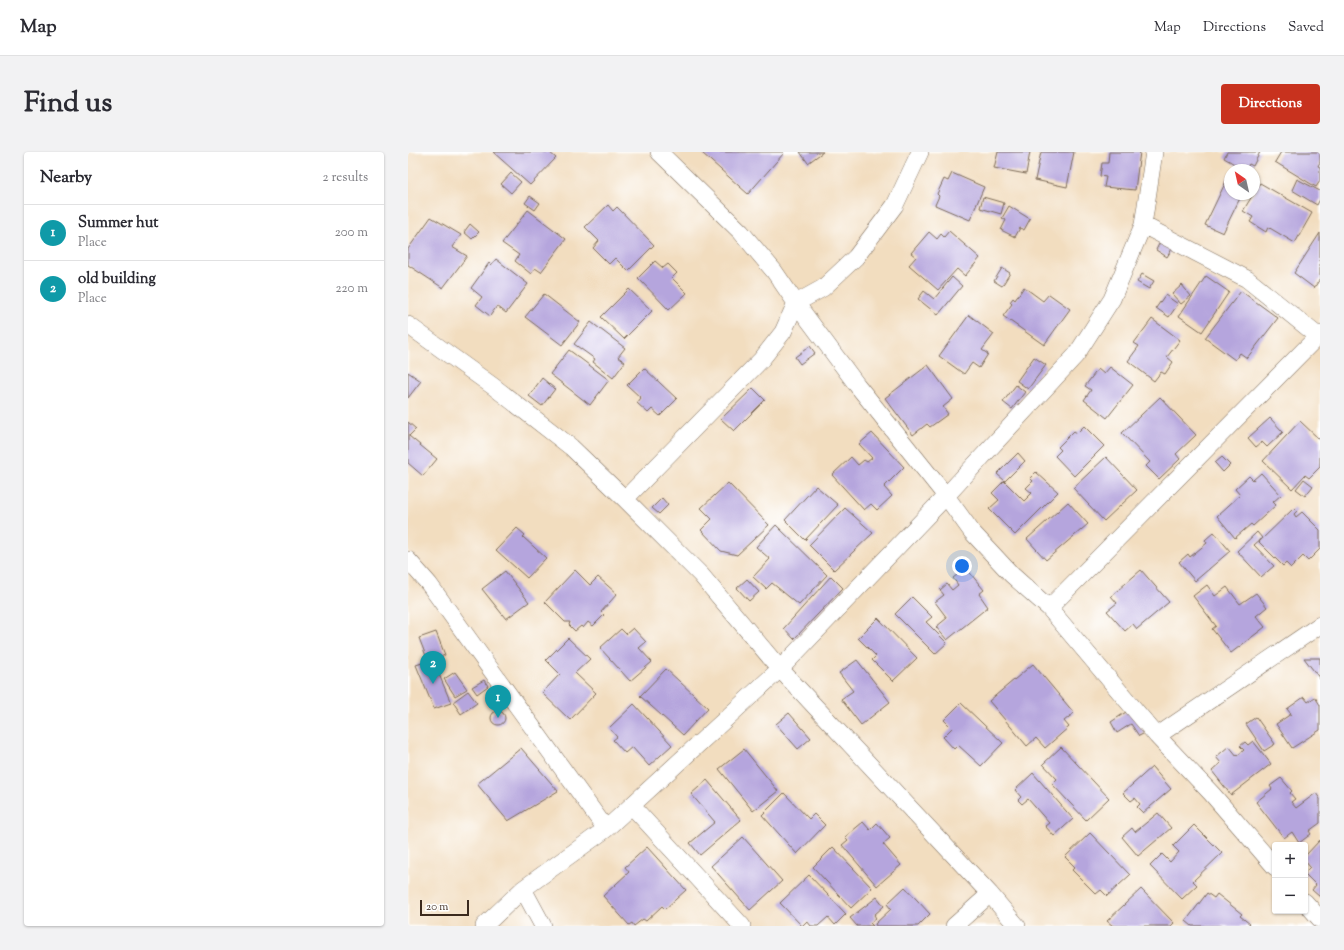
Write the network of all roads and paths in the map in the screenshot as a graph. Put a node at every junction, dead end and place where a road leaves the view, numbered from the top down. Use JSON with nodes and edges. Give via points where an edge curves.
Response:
{"nodes":[{"id":1,"x":659,"y":152,"type":"edge"},
{"id":2,"x":920,"y":152,"type":"edge"},
{"id":3,"x":1154,"y":152,"type":"edge"},
{"id":4,"x":1143,"y":225,"type":"junction"},
{"id":5,"x":796,"y":303,"type":"junction"},
{"id":6,"x":408,"y":326,"type":"edge"},
{"id":7,"x":1319,"y":335,"type":"edge"},
{"id":8,"x":946,"y":496,"type":"junction"},
{"id":9,"x":625,"y":499,"type":"junction"},
{"id":10,"x":408,"y":560,"type":"edge"},
{"id":11,"x":1049,"y":608,"type":"junction"},
{"id":12,"x":1320,"y":626,"type":"edge"},
{"id":13,"x":780,"y":669,"type":"junction"},
{"id":14,"x":1157,"y":736,"type":"junction"},
{"id":15,"x":632,"y":806,"type":"junction"},
{"id":16,"x":606,"y":830,"type":"junction"},
{"id":17,"x":1272,"y":864,"type":"edge"},
{"id":18,"x":523,"y":889,"type":"junction"},
{"id":19,"x":990,"y":894,"type":"junction"},
{"id":20,"x":1308,"y":905,"type":"edge"},
{"id":21,"x":1320,"y":919,"type":"edge"},
{"id":22,"x":484,"y":926,"type":"edge"},
{"id":23,"x":543,"y":926,"type":"edge"},
{"id":24,"x":742,"y":926,"type":"edge"},
{"id":25,"x":954,"y":926,"type":"edge"},
{"id":26,"x":1017,"y":926,"type":"edge"}],
"edges":[{"from":1,"to":5,"type":"street","via":[[741,232],[774,271]]},
{"from":2,"to":5,"type":"street","via":[[895,205],[856,257],[823,288]]},
{"from":3,"to":4,"type":"street"},
{"from":4,"to":7,"type":"street","via":[[1247,279]]},
{"from":4,"to":8,"type":"street","via":[[1112,299],[1076,355]]},
{"from":5,"to":8,"type":"street","via":[[857,385]]},
{"from":5,"to":9,"type":"street","via":[[783,332],[762,360]]},
{"from":6,"to":9,"type":"street","via":[[494,387],[570,447]]},
{"from":7,"to":11,"type":"street"},
{"from":8,"to":11,"type":"street","via":[[972,532],[1012,575]]},
{"from":8,"to":13,"type":"street"},
{"from":9,"to":13,"type":"street","via":[[701,575]]},
{"from":10,"to":16,"type":"street","via":[[429,584]]},
{"from":11,"to":14,"type":"street"},
{"from":12,"to":14,"type":"street"},
{"from":13,"to":15,"type":"street"},
{"from":13,"to":19,"type":"street"},
{"from":14,"to":17,"type":"street","via":[[1212,794]]},
{"from":15,"to":16,"type":"street"},
{"from":15,"to":24,"type":"street"},
{"from":16,"to":18,"type":"street"},
{"from":18,"to":22,"type":"street"},
{"from":18,"to":23,"type":"street"},
{"from":19,"to":25,"type":"street"},
{"from":19,"to":26,"type":"street"},
{"from":20,"to":21,"type":"street"}]}
